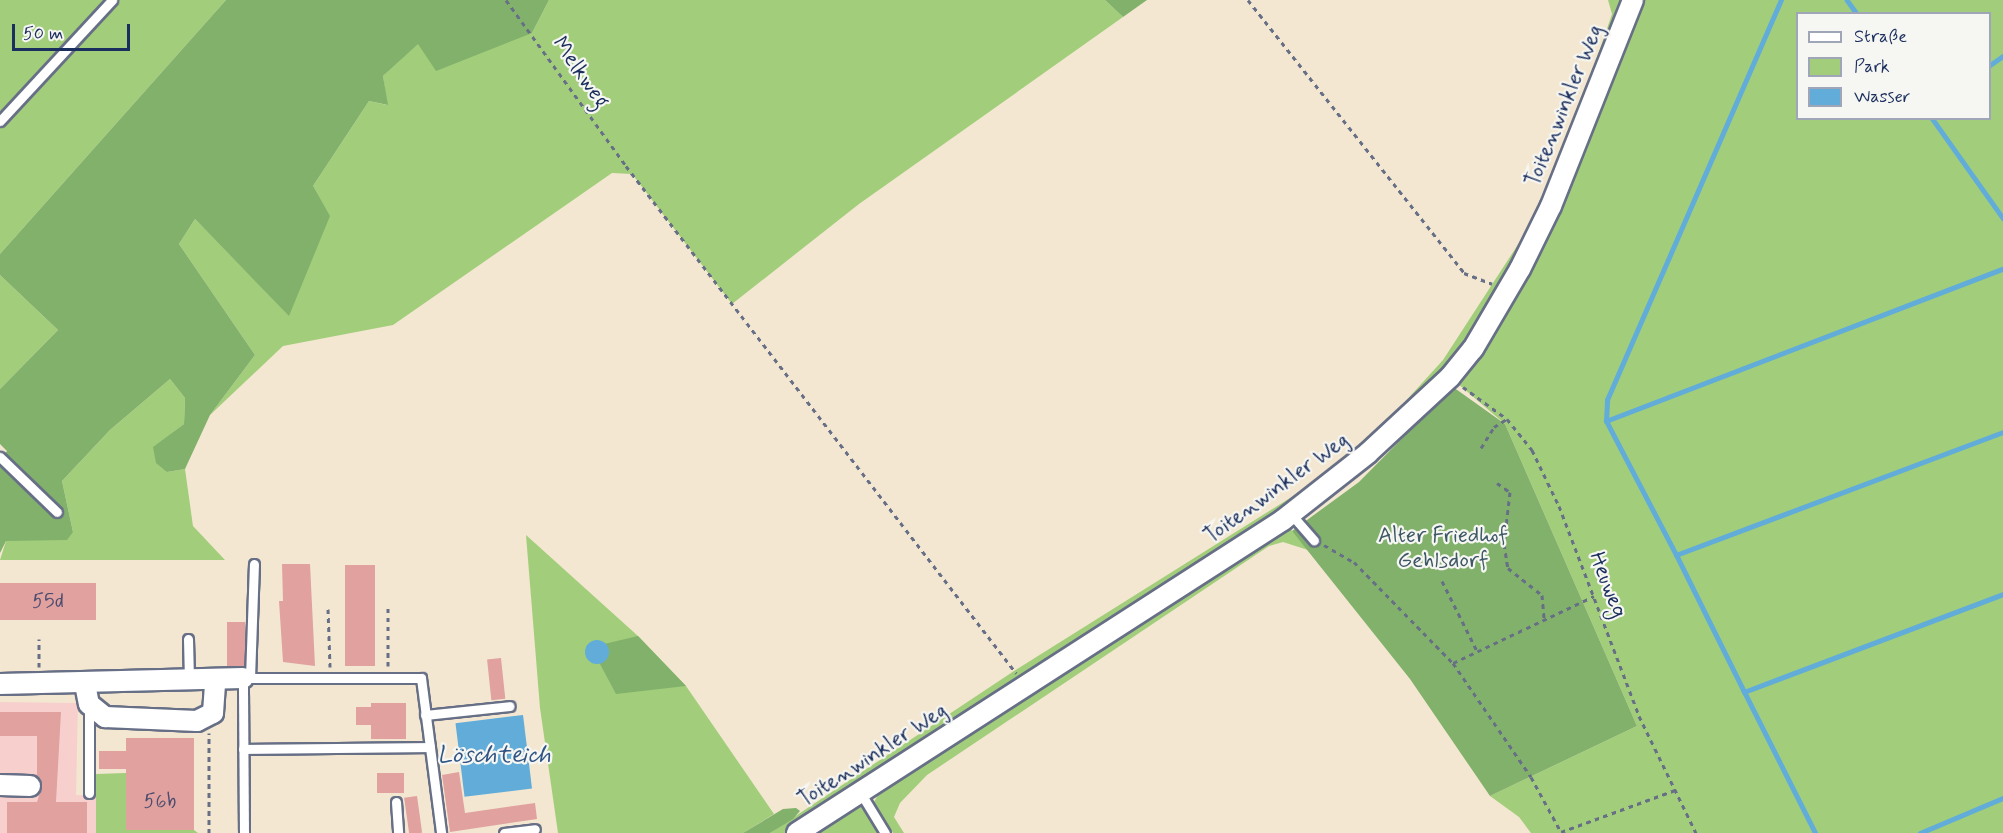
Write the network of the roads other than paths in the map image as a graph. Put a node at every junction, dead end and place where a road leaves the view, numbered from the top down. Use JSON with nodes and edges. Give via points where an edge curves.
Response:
{"nodes":[{"id":1,"x":112,"y":0,"type":"edge"},
{"id":2,"x":1634,"y":0,"type":"edge"},
{"id":3,"x":0,"y":122,"type":"edge"},
{"id":4,"x":0,"y":457,"type":"edge"},
{"id":5,"x":57,"y":512,"type":"dead end"},
{"id":6,"x":1291,"y":514,"type":"junction"},
{"id":7,"x":1314,"y":540,"type":"road end"},
{"id":8,"x":254,"y":564,"type":"dead end"},
{"id":9,"x":188,"y":639,"type":"dead end"},
{"id":10,"x":247,"y":678,"type":"junction"},
{"id":11,"x":215,"y":681,"type":"junction"},
{"id":12,"x":189,"y":682,"type":"junction"},
{"id":13,"x":0,"y":684,"type":"edge"},
{"id":14,"x":85,"y":684,"type":"junction"},
{"id":15,"x":89,"y":704,"type":"junction"},
{"id":16,"x":510,"y":706,"type":"dead end"},
{"id":17,"x":425,"y":716,"type":"junction"},
{"id":18,"x":429,"y":747,"type":"junction"},
{"id":19,"x":243,"y":749,"type":"junction"},
{"id":20,"x":0,"y":785,"type":"edge"},
{"id":21,"x":30,"y":786,"type":"dead end"},
{"id":22,"x":860,"y":792,"type":"junction"},
{"id":23,"x":89,"y":793,"type":"dead end"},
{"id":24,"x":396,"y":802,"type":"dead end"},
{"id":25,"x":535,"y":829,"type":"dead end"},
{"id":26,"x":244,"y":833,"type":"edge"},
{"id":27,"x":398,"y":833,"type":"edge"},
{"id":28,"x":441,"y":833,"type":"edge"},
{"id":29,"x":504,"y":833,"type":"edge"},
{"id":30,"x":797,"y":833,"type":"edge"},
{"id":31,"x":885,"y":833,"type":"edge"}],
"edges":[{"from":1,"to":3,"type":"lane"},
{"from":2,"to":6,"type":"street","name":"Toitenwinkler Weg","via":[[1551,206],[1473,349],[1450,377],[1368,453]]},
{"from":4,"to":5,"type":"lane"},
{"from":6,"to":7,"type":"lane"},
{"from":6,"to":22,"type":"street","name":"Toitenwinkler Weg"},
{"from":8,"to":10,"type":"lane"},
{"from":9,"to":12,"type":"lane"},
{"from":10,"to":11,"type":"street"},
{"from":10,"to":17,"type":"lane","via":[[420,678]]},
{"from":10,"to":19,"type":"lane"},
{"from":11,"to":12,"type":"street"},
{"from":11,"to":15,"type":"street","via":[[213,714],[209,718],[112,719],[97,714]]},
{"from":12,"to":14,"type":"street"},
{"from":13,"to":14,"type":"street"},
{"from":14,"to":15,"type":"street"},
{"from":15,"to":23,"type":"lane"},
{"from":16,"to":17,"type":"lane"},
{"from":17,"to":18,"type":"lane"},
{"from":18,"to":19,"type":"lane"},
{"from":18,"to":28,"type":"lane"},
{"from":19,"to":26,"type":"lane"},
{"from":20,"to":21,"type":"street"},
{"from":22,"to":30,"type":"street","name":"Toitenwinkler Weg"},
{"from":22,"to":31,"type":"lane"},
{"from":24,"to":27,"type":"lane"},
{"from":25,"to":29,"type":"lane"}]}
